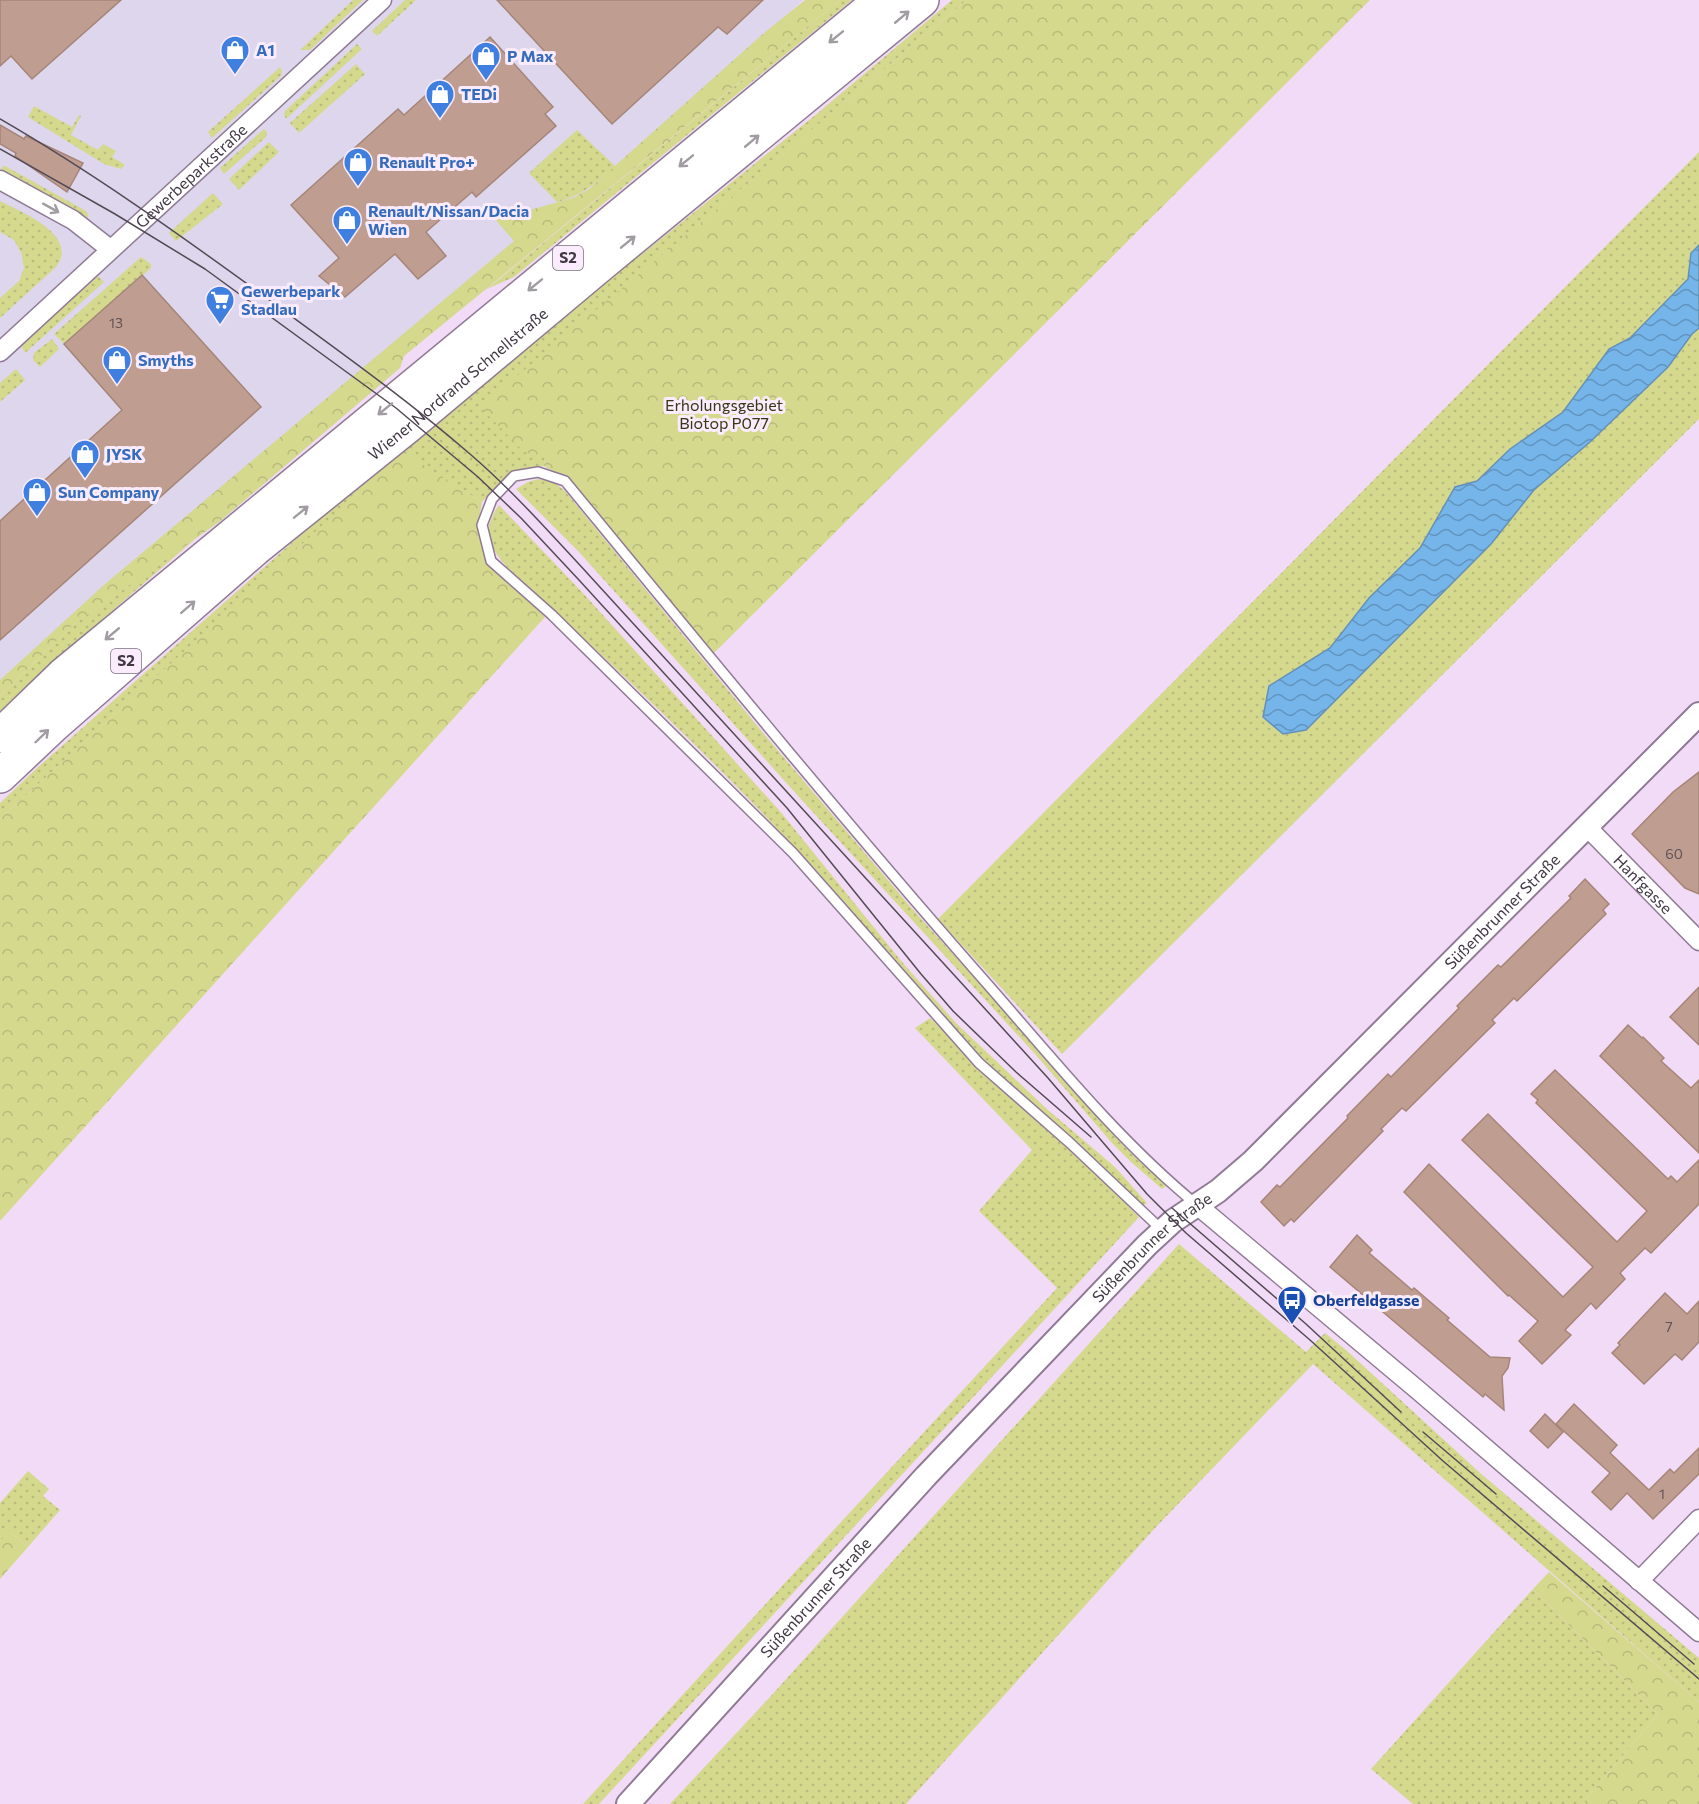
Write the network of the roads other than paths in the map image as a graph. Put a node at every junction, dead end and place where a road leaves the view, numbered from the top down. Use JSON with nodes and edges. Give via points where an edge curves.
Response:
{"nodes":[{"id":1,"x":382,"y":0,"type":"edge"},
{"id":2,"x":881,"y":0,"type":"edge"},
{"id":3,"x":922,"y":0,"type":"edge"},
{"id":4,"x":0,"y":180,"type":"edge"},
{"id":5,"x":110,"y":249,"type":"junction"},
{"id":6,"x":0,"y":352,"type":"edge"},
{"id":7,"x":1699,"y":714,"type":"edge"},
{"id":8,"x":0,"y":736,"type":"edge"},
{"id":9,"x":0,"y":776,"type":"edge"},
{"id":10,"x":1587,"y":827,"type":"junction"},
{"id":11,"x":1699,"y":941,"type":"edge"},
{"id":12,"x":1197,"y":1205,"type":"junction"},
{"id":13,"x":1162,"y":1230,"type":"junction"},
{"id":14,"x":1699,"y":1519,"type":"edge"},
{"id":15,"x":1639,"y":1581,"type":"junction"},
{"id":16,"x":1699,"y":1632,"type":"edge"},
{"id":17,"x":628,"y":1804,"type":"edge"}],
"edges":[{"from":1,"to":5,"type":"street","name":"Gewerbeparkstraße"},
{"from":2,"to":8,"type":"highway","name":"Wiener Nordrand Schnellstraße","number":"S2","one_way":true,"via":[[63,675]]},
{"from":9,"to":3,"type":"highway","name":"Wiener Nordrand Schnellstraße","number":"S2","one_way":true,"via":[[255,549]]},
{"from":4,"to":5,"type":"street","one_way":true,"via":[[74,220]]},
{"from":5,"to":6,"type":"street","name":"Gewerbeparkstraße"},
{"from":7,"to":10,"type":"street","name":"Süßenbrunner Straße"},
{"from":10,"to":11,"type":"street","name":"Hanfgasse"},
{"from":10,"to":12,"type":"street","name":"Süßenbrunner Straße","via":[[1253,1161]]},
{"from":12,"to":13,"type":"street","name":"Süßenbrunner Straße"},
{"from":12,"to":13,"type":"lane","via":[[1120,1134],[865,844],[565,481],[538,472],[514,476],[492,499],[482,525],[491,561],[552,615],[793,853],[979,1063]]},
{"from":12,"to":15,"type":"street"},
{"from":13,"to":17,"type":"street","name":"Süßenbrunner Straße","via":[[926,1476]]},
{"from":14,"to":15,"type":"street"},
{"from":15,"to":16,"type":"street"}]}
